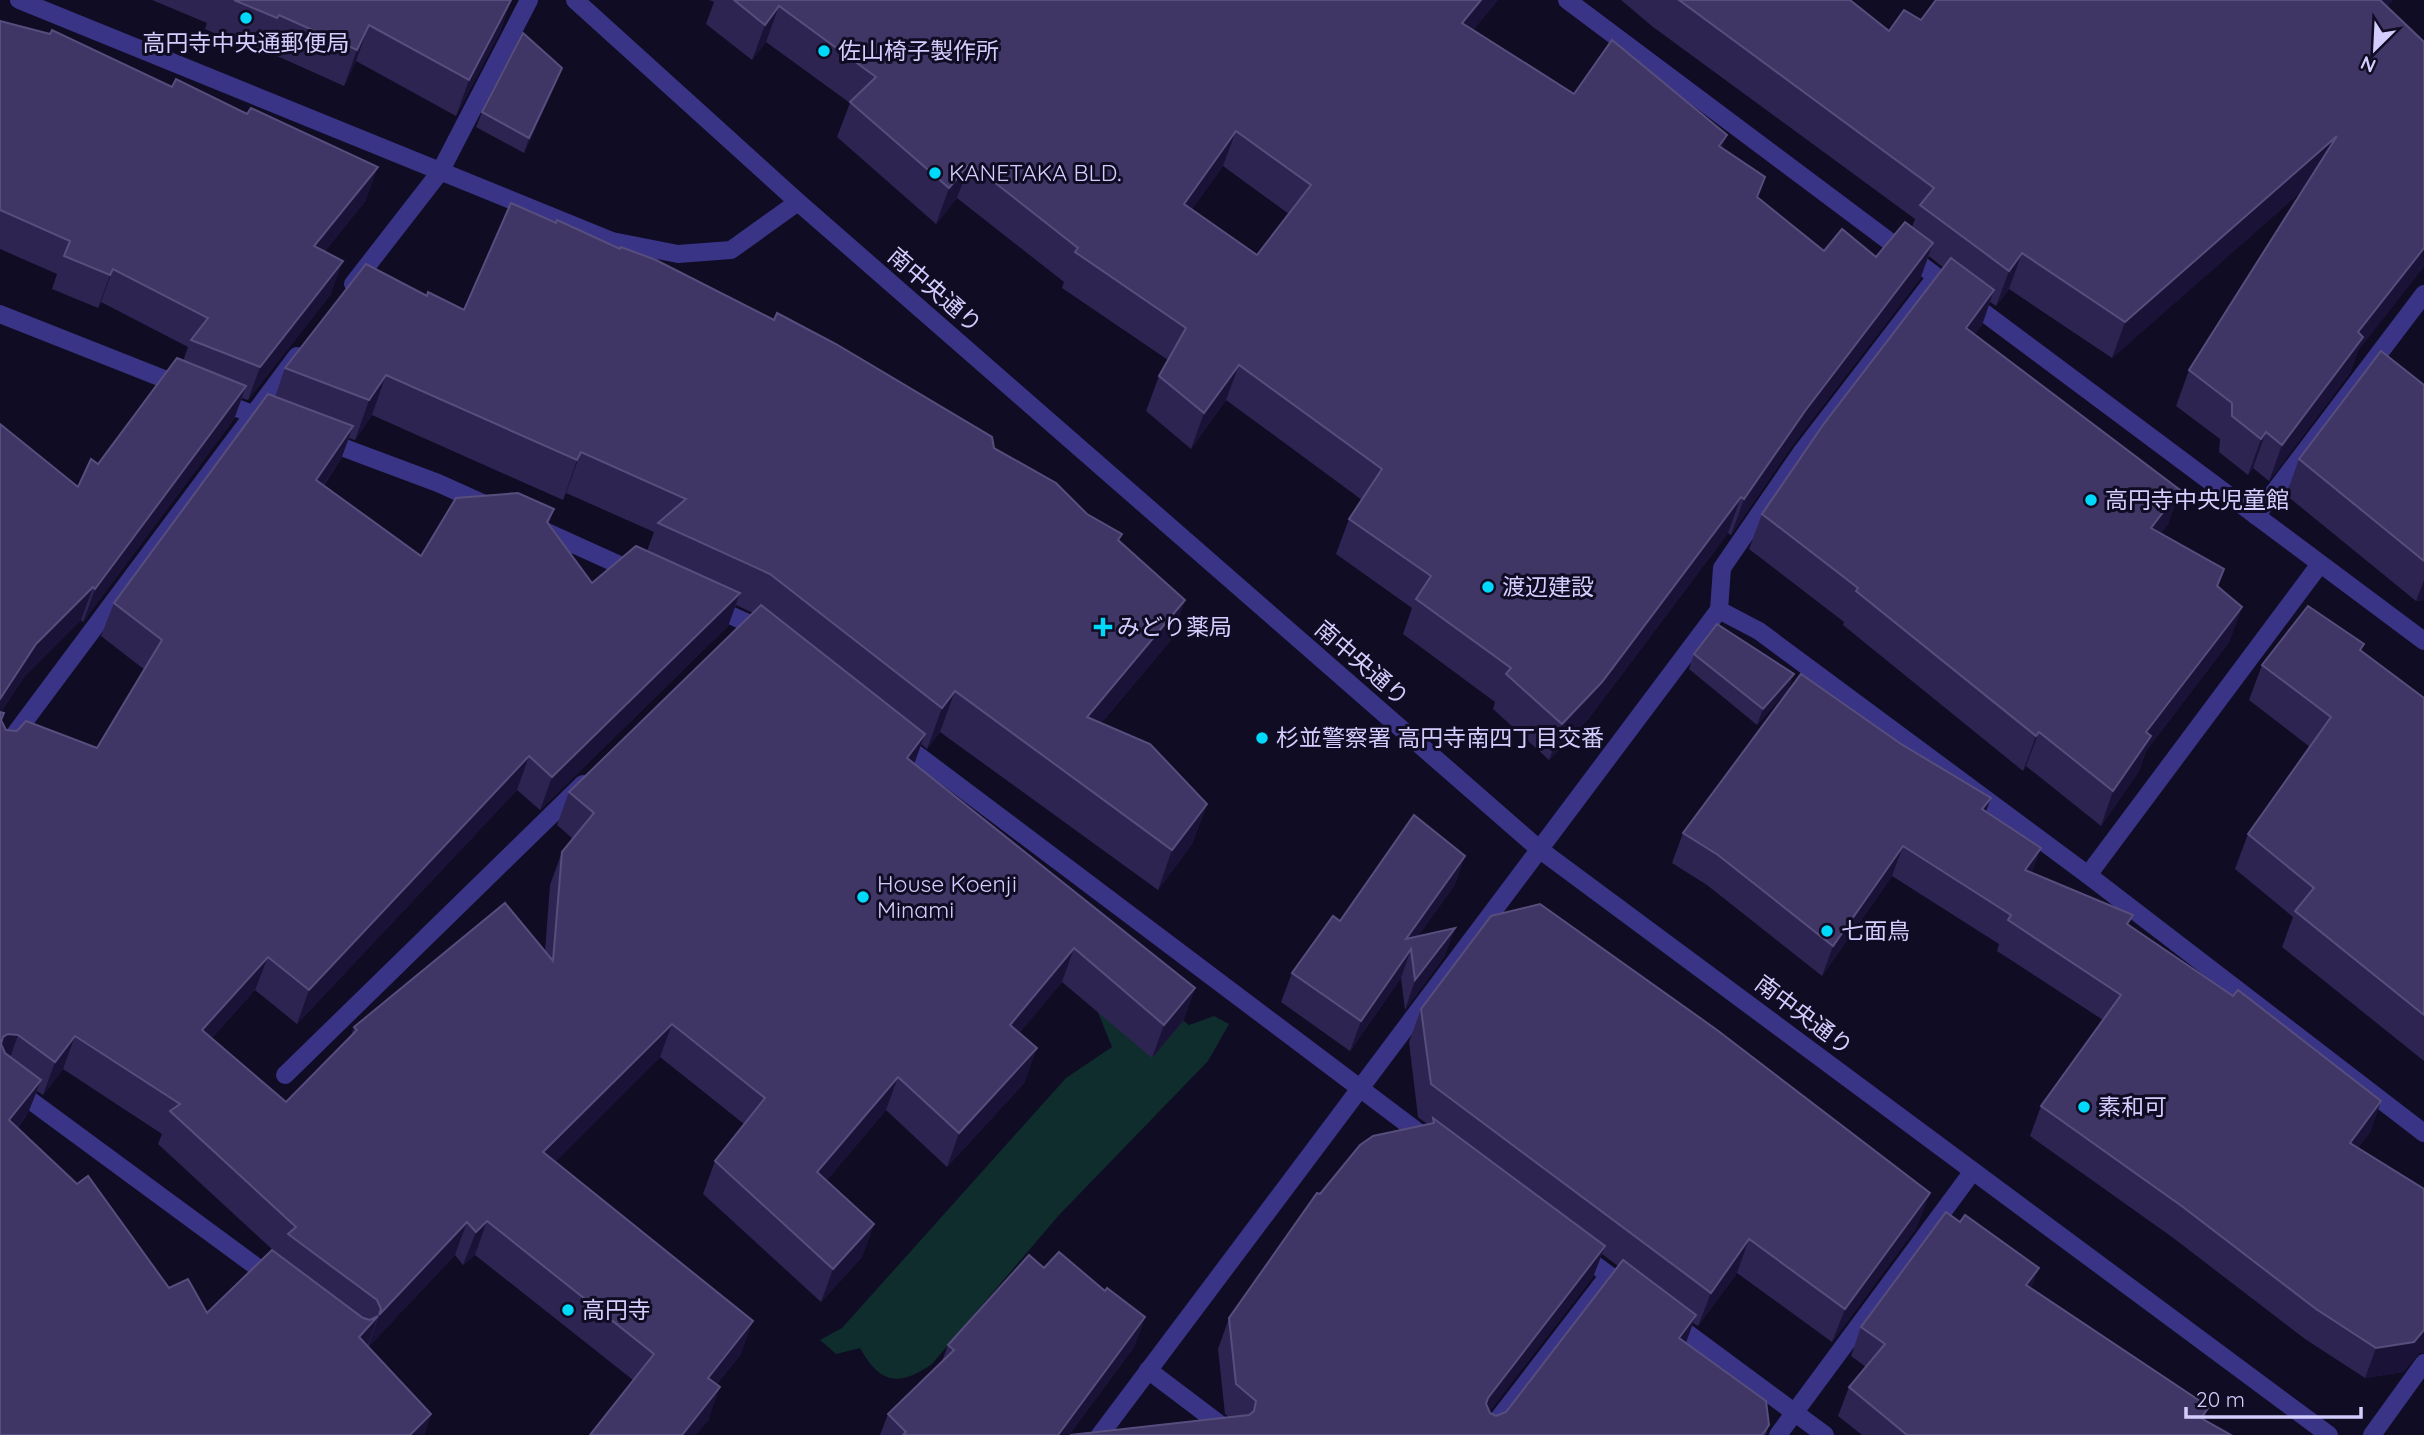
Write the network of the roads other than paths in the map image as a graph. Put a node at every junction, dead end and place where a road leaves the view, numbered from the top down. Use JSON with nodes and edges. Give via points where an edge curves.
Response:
{"nodes":[{"id":1,"x":19,"y":0,"type":"edge"},
{"id":2,"x":529,"y":0,"type":"edge"},
{"id":3,"x":575,"y":0,"type":"edge"},
{"id":4,"x":1567,"y":0,"type":"edge"},
{"id":5,"x":440,"y":172,"type":"junction"},
{"id":6,"x":798,"y":202,"type":"junction"},
{"id":7,"x":1936,"y":276,"type":"junction"},
{"id":8,"x":2424,"y":294,"type":"edge"},
{"id":9,"x":338,"y":304,"type":"edge"},
{"id":10,"x":0,"y":314,"type":"edge"},
{"id":11,"x":312,"y":337,"type":"edge"},
{"id":12,"x":252,"y":414,"type":"junction"},
{"id":13,"x":500,"y":511,"type":"edge"},
{"id":14,"x":2256,"y":516,"type":"junction"},
{"id":15,"x":525,"y":522,"type":"edge"},
{"id":16,"x":2320,"y":564,"type":"junction"},
{"id":17,"x":649,"y":578,"type":"edge"},
{"id":18,"x":698,"y":601,"type":"edge"},
{"id":19,"x":1719,"y":610,"type":"junction"},
{"id":20,"x":2423,"y":639,"type":"edge"},
{"id":21,"x":779,"y":648,"type":"edge"},
{"id":22,"x":886,"y":732,"type":"edge"},
{"id":23,"x":0,"y":754,"type":"edge"},
{"id":24,"x":598,"y":769,"type":"edge"},
{"id":25,"x":1539,"y":849,"type":"junction"},
{"id":26,"x":2088,"y":875,"type":"junction"},
{"id":27,"x":285,"y":1075,"type":"dead end"},
{"id":28,"x":0,"y":1078,"type":"edge"},
{"id":29,"x":1360,"y":1089,"type":"junction"},
{"id":30,"x":2424,"y":1133,"type":"edge"},
{"id":31,"x":1446,"y":1154,"type":"edge"},
{"id":32,"x":1973,"y":1171,"type":"junction"},
{"id":33,"x":1566,"y":1243,"type":"edge"},
{"id":34,"x":1609,"y":1275,"type":"junction"},
{"id":35,"x":283,"y":1286,"type":"edge"},
{"id":36,"x":2424,"y":1363,"type":"edge"},
{"id":37,"x":1148,"y":1370,"type":"junction"},
{"id":38,"x":1794,"y":1413,"type":"junction"},
{"id":39,"x":2322,"y":1433,"type":"edge"},
{"id":40,"x":1100,"y":1435,"type":"edge"},
{"id":41,"x":1234,"y":1435,"type":"edge"},
{"id":42,"x":1486,"y":1435,"type":"edge"},
{"id":43,"x":1778,"y":1435,"type":"edge"},
{"id":44,"x":1825,"y":1435,"type":"edge"},
{"id":45,"x":2372,"y":1435,"type":"edge"}],
"edges":[{"from":1,"to":5,"type":"street"},
{"from":2,"to":5,"type":"street"},
{"from":3,"to":6,"type":"street","name":"南中央通り"},
{"from":4,"to":7,"type":"street"},
{"from":5,"to":6,"type":"street","via":[[612,241],[678,254],[731,250]]},
{"from":5,"to":9,"type":"street"},
{"from":6,"to":25,"type":"street","name":"南中央通り"},
{"from":7,"to":14,"type":"street"},
{"from":7,"to":19,"type":"street","via":[[1801,453],[1722,568]]},
{"from":8,"to":14,"type":"street"},
{"from":10,"to":12,"type":"street"},
{"from":11,"to":12,"type":"street"},
{"from":12,"to":13,"type":"street"},
{"from":12,"to":23,"type":"street"},
{"from":14,"to":16,"type":"street"},
{"from":15,"to":17,"type":"street"},
{"from":16,"to":20,"type":"street"},
{"from":16,"to":26,"type":"street"},
{"from":18,"to":21,"type":"street"},
{"from":19,"to":25,"type":"street"},
{"from":19,"to":26,"type":"street","via":[[1759,631]]},
{"from":22,"to":29,"type":"street"},
{"from":24,"to":27,"type":"street"},
{"from":25,"to":29,"type":"street"},
{"from":25,"to":32,"type":"street","name":"南中央通り"},
{"from":26,"to":30,"type":"street"},
{"from":28,"to":35,"type":"street"},
{"from":29,"to":31,"type":"street"},
{"from":29,"to":37,"type":"street"},
{"from":32,"to":38,"type":"street"},
{"from":32,"to":39,"type":"street","name":"南中央通り"},
{"from":33,"to":34,"type":"street"},
{"from":34,"to":38,"type":"street"},
{"from":34,"to":42,"type":"street"},
{"from":36,"to":45,"type":"street"},
{"from":37,"to":40,"type":"street"},
{"from":37,"to":41,"type":"street"},
{"from":38,"to":43,"type":"street"},
{"from":38,"to":44,"type":"street"}]}
